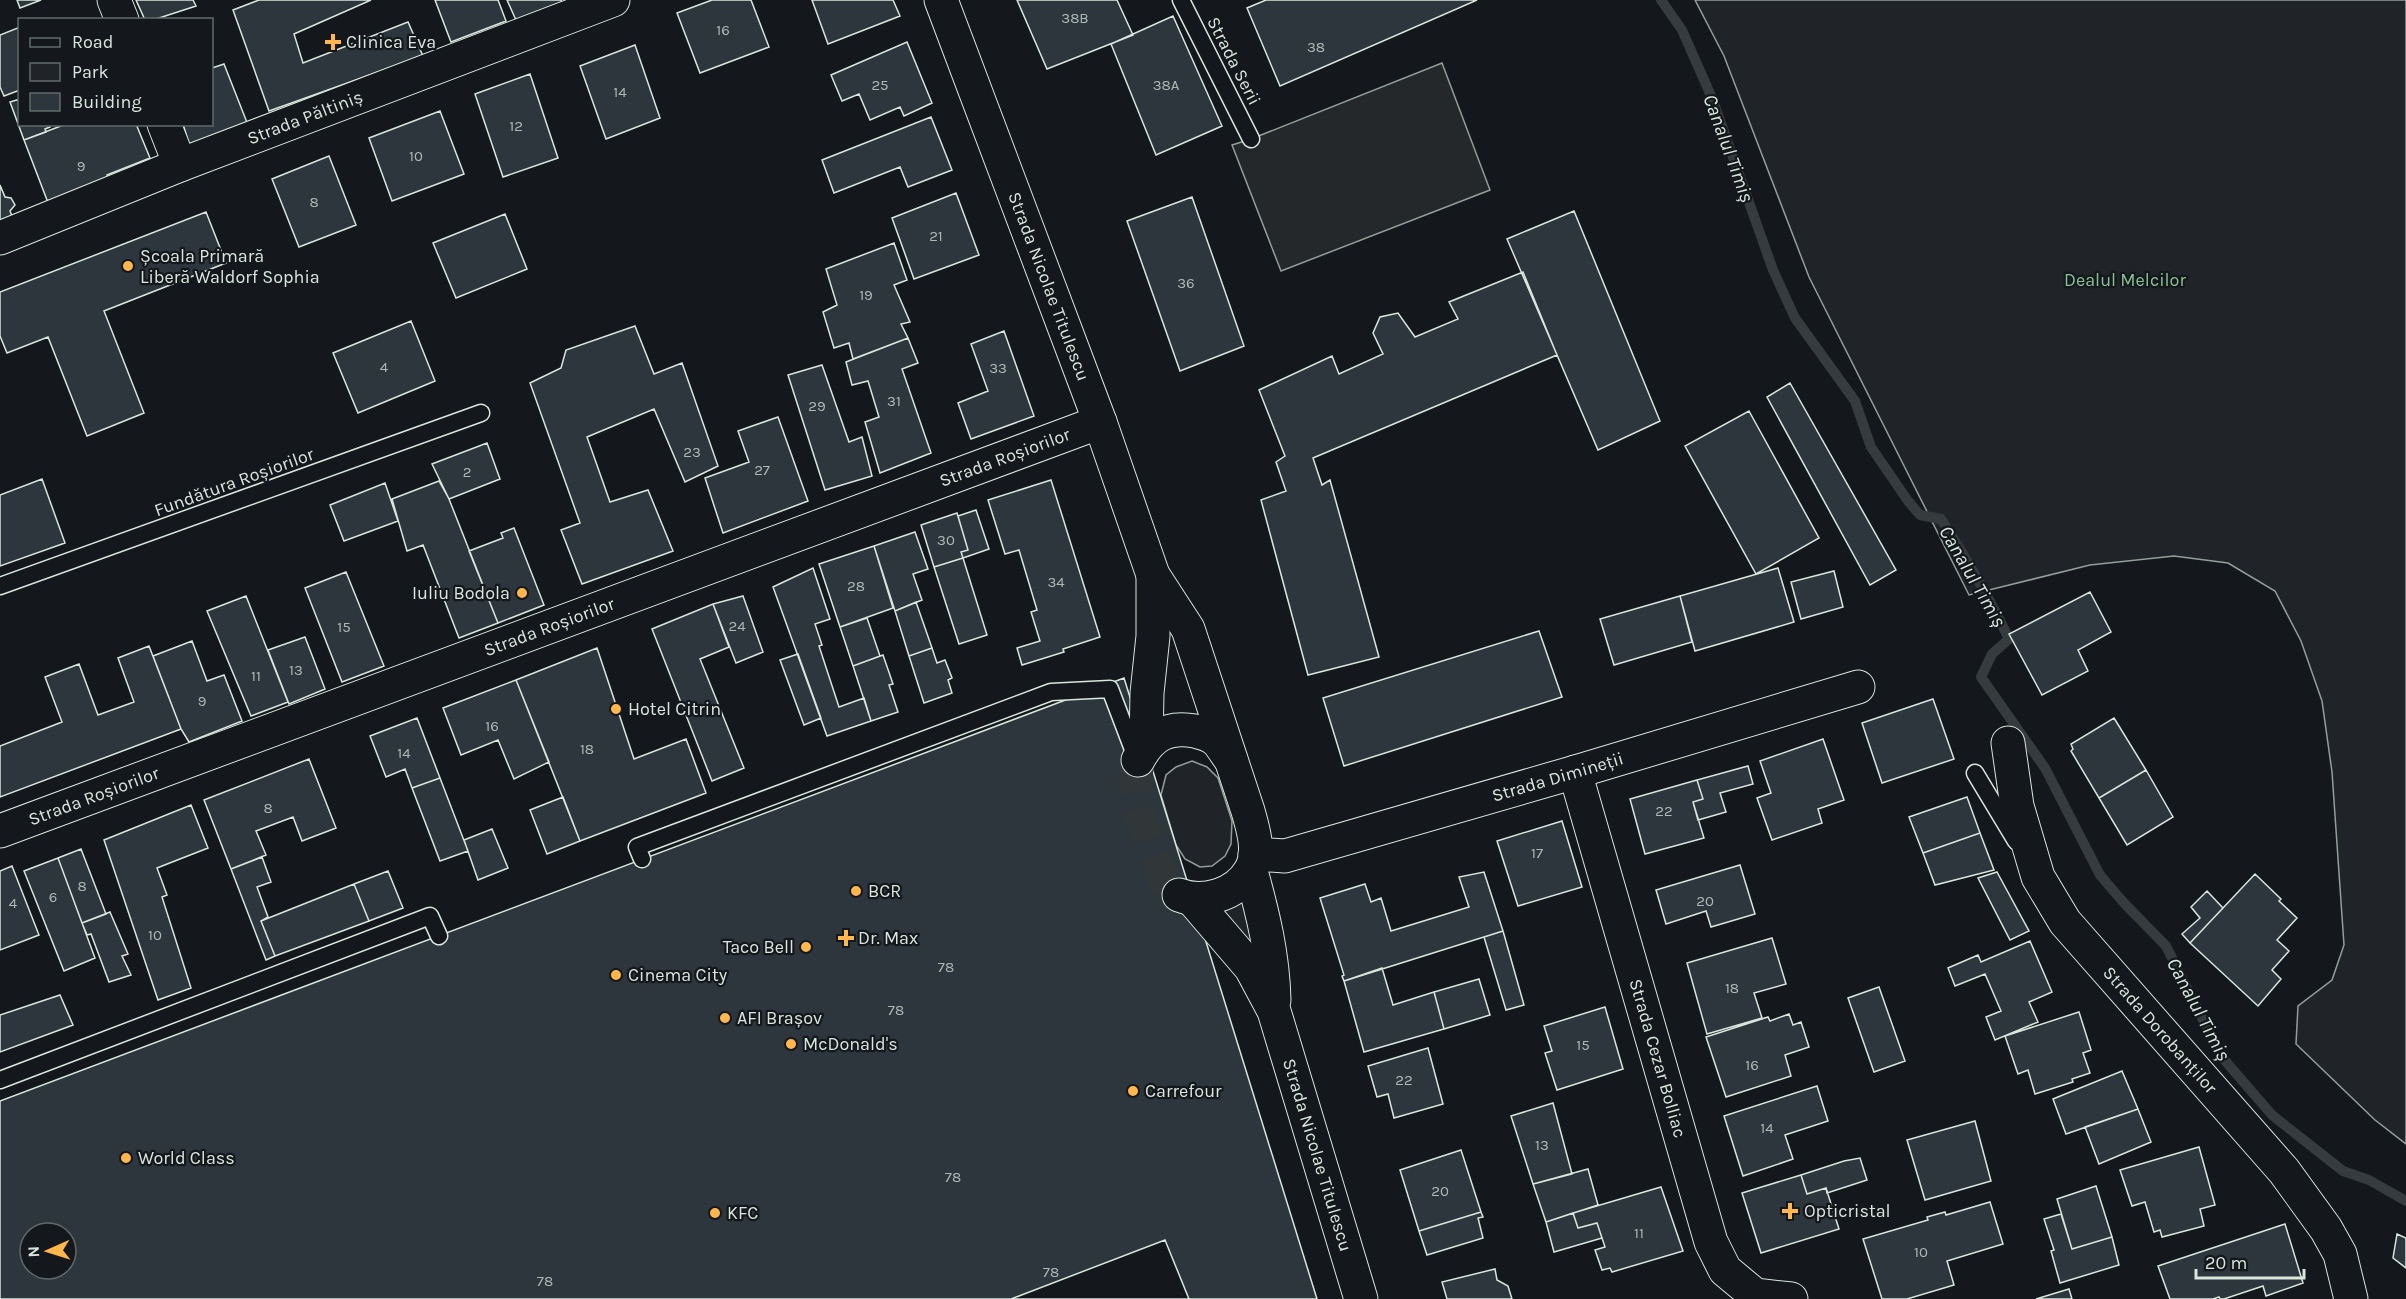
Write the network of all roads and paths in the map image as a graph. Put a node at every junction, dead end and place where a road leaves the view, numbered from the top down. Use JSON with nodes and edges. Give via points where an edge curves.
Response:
{"nodes":[{"id":1,"x":114,"y":0,"type":"edge"},
{"id":2,"x":613,"y":0,"type":"edge"},
{"id":3,"x":941,"y":0,"type":"edge"},
{"id":4,"x":1181,"y":0,"type":"edge"},
{"id":5,"x":121,"y":18,"type":"edge"},
{"id":6,"x":165,"y":126,"type":"edge"},
{"id":7,"x":1251,"y":139,"type":"dead end"},
{"id":8,"x":180,"y":165,"type":"junction"},
{"id":9,"x":0,"y":238,"type":"edge"},
{"id":10,"x":481,"y":413,"type":"dead end"},
{"id":11,"x":1100,"y":422,"type":"junction"},
{"id":12,"x":1152,"y":575,"type":"junction"},
{"id":13,"x":0,"y":586,"type":"edge"},
{"id":14,"x":1858,"y":687,"type":"dead end"},
{"id":15,"x":2008,"y":743,"type":"dead end"},
{"id":16,"x":1142,"y":752,"type":"junction"},
{"id":17,"x":1231,"y":760,"type":"junction"},
{"id":18,"x":1575,"y":772,"type":"junction"},
{"id":19,"x":1976,"y":773,"type":"dead end"},
{"id":20,"x":0,"y":831,"type":"edge"},
{"id":21,"x":642,"y":859,"type":"dead end"},
{"id":22,"x":1253,"y":863,"type":"junction"},
{"id":23,"x":2038,"y":877,"type":"junction"},
{"id":24,"x":439,"y":936,"type":"dead end"},
{"id":25,"x":1274,"y":1011,"type":"junction"},
{"id":26,"x":0,"y":1080,"type":"edge"},
{"id":27,"x":1361,"y":1299,"type":"edge"},
{"id":28,"x":1791,"y":1299,"type":"edge"},
{"id":29,"x":2351,"y":1299,"type":"edge"}],
"edges":[{"from":1,"to":5,"type":"street"},
{"from":2,"to":8,"type":"street","name":"Strada Păltiniș"},
{"from":3,"to":11,"type":"street","name":"Strada Nicolae Titulescu"},
{"from":4,"to":7,"type":"lane","name":"Strada Serii"},
{"from":6,"to":8,"type":"street"},
{"from":8,"to":9,"type":"street","name":"Strada Păltiniș"},
{"from":10,"to":13,"type":"lane","name":"Fundătura Roșiorilor"},
{"from":11,"to":12,"type":"street","name":"Strada Nicolae Titulescu"},
{"from":11,"to":20,"type":"street","name":"Strada Roșiorilor"},
{"from":12,"to":16,"type":"street","name":"Strada Nicolae Titulescu","via":[[1153,636]]},
{"from":12,"to":17,"type":"street","name":"Strada Nicolae Titulescu","via":[[1188,629]]},
{"from":14,"to":18,"type":"street","name":"Strada Dimineții"},
{"from":15,"to":23,"type":"street","name":"Strada Dorobanților","via":[[2017,806]]},
{"from":16,"to":17,"type":"street","name":"Strada Nicolae Titulescu","via":[[1155,737],[1180,728],[1216,740]]},
{"from":16,"to":21,"type":"lane","via":[[1110,689],[1051,692],[637,847]]},
{"from":17,"to":22,"type":"street","name":"Strada Nicolae Titulescu","via":[[1254,836]]},
{"from":18,"to":22,"type":"street","name":"Strada Dimineții"},
{"from":18,"to":28,"type":"street","name":"Strada Cezar Bolliac","via":[[1711,1242],[1725,1270],[1755,1295]]},
{"from":19,"to":23,"type":"lane"},
{"from":22,"to":25,"type":"street","name":"Strada Nicolae Titulescu","via":[[1273,969]]},
{"from":22,"to":25,"type":"street","name":"Strada Nicolae Titulescu","via":[[1235,886],[1221,894],[1186,897],[1251,968]]},
{"from":23,"to":29,"type":"street","name":"Strada Dorobanților","via":[[2065,922],[2284,1171],[2340,1254]]},
{"from":24,"to":26,"type":"lane","via":[[430,916]]},
{"from":25,"to":27,"type":"street","name":"Strada Nicolae Titulescu"}]}
